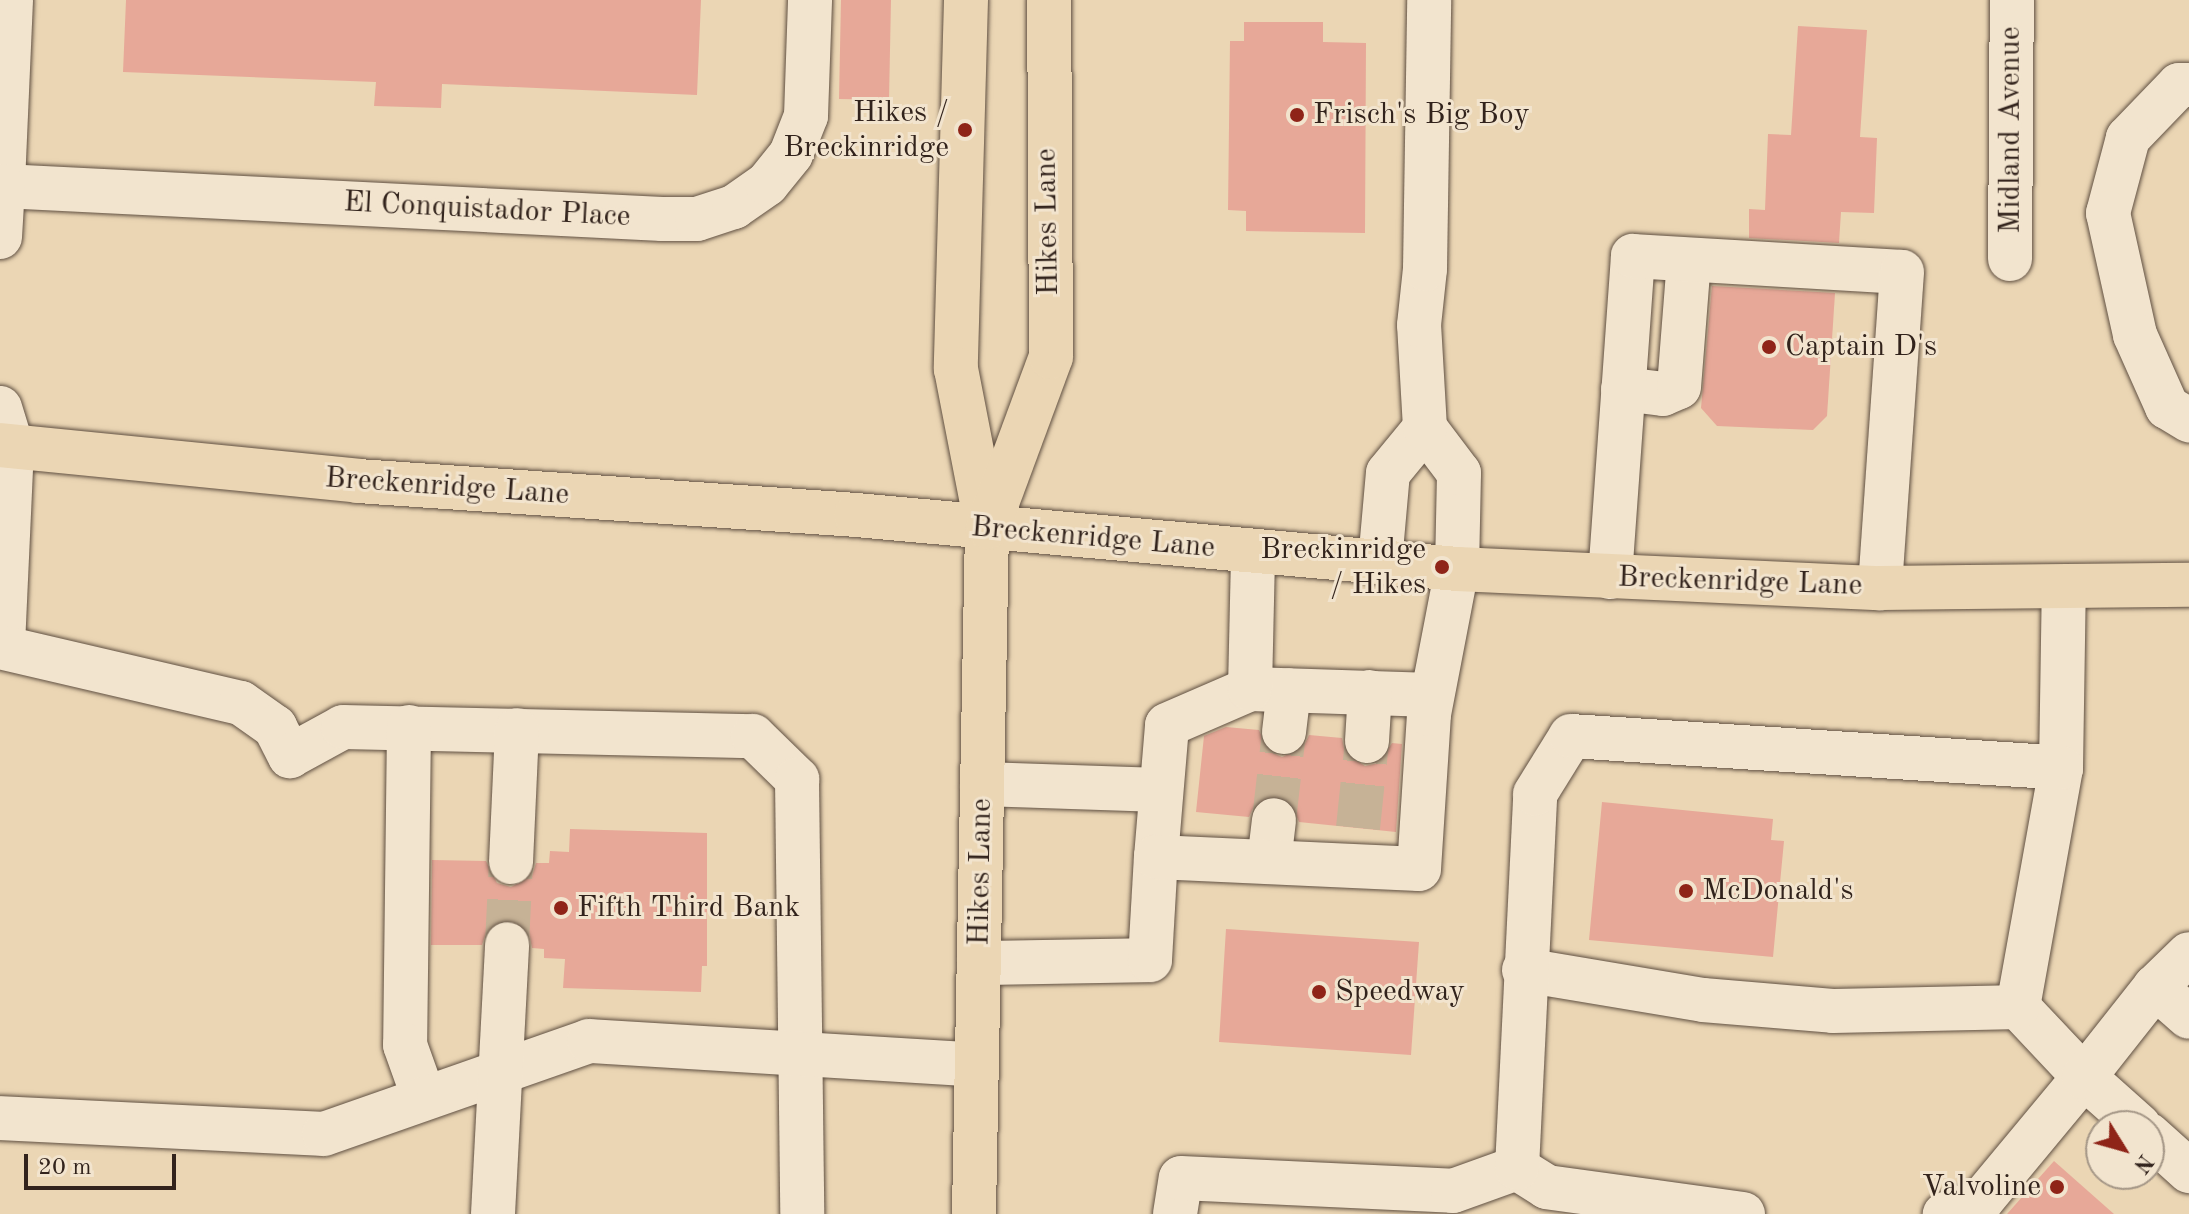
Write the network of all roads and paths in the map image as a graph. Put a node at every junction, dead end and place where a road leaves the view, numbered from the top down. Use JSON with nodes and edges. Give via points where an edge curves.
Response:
{"nodes":[{"id":1,"x":11,"y":0,"type":"edge"},
{"id":2,"x":810,"y":0,"type":"edge"},
{"id":3,"x":966,"y":0,"type":"edge"},
{"id":4,"x":1049,"y":0,"type":"edge"},
{"id":5,"x":1429,"y":0,"type":"edge"},
{"id":6,"x":2012,"y":0,"type":"edge"},
{"id":7,"x":2189,"y":85,"type":"edge"},
{"id":8,"x":1,"y":210,"type":"edge"},
{"id":9,"x":0,"y":237,"type":"edge"},
{"id":10,"x":2010,"y":259,"type":"dead end"},
{"id":11,"x":2182,"y":411,"type":"edge"},
{"id":12,"x":1425,"y":428,"type":"junction"},
{"id":13,"x":4,"y":433,"type":"edge"},
{"id":14,"x":987,"y":529,"type":"junction"},
{"id":15,"x":1253,"y":552,"type":"junction"},
{"id":16,"x":1380,"y":562,"type":"junction"},
{"id":17,"x":1457,"y":569,"type":"junction"},
{"id":18,"x":1610,"y":577,"type":"junction"},
{"id":19,"x":2189,"y":585,"type":"edge"},
{"id":20,"x":2064,"y":587,"type":"junction"},
{"id":21,"x":1880,"y":588,"type":"junction"},
{"id":22,"x":1,"y":647,"type":"edge"},
{"id":23,"x":1370,"y":692,"type":"junction"},
{"id":24,"x":1432,"y":695,"type":"junction"},
{"id":25,"x":1275,"y":704,"type":"junction"},
{"id":26,"x":409,"y":727,"type":"junction"},
{"id":27,"x":517,"y":730,"type":"junction"},
{"id":28,"x":1367,"y":741,"type":"tunnel mouth"},
{"id":29,"x":2061,"y":768,"type":"junction"},
{"id":30,"x":982,"y":784,"type":"junction"},
{"id":31,"x":1161,"y":790,"type":"junction"},
{"id":32,"x":1274,"y":820,"type":"tunnel mouth"},
{"id":33,"x":1156,"y":857,"type":"junction"},
{"id":34,"x":511,"y":862,"type":"tunnel mouth"},
{"id":35,"x":1269,"y":862,"type":"junction"},
{"id":36,"x":507,"y":944,"type":"tunnel mouth"},
{"id":37,"x":2189,"y":954,"type":"edge"},
{"id":38,"x":979,"y":963,"type":"junction"},
{"id":39,"x":1524,"y":970,"type":"junction"},
{"id":40,"x":2155,"y":987,"type":"junction"},
{"id":41,"x":2018,"y":1007,"type":"junction"},
{"id":42,"x":2189,"y":1017,"type":"edge"},
{"id":43,"x":804,"y":1054,"type":"junction"},
{"id":44,"x":976,"y":1065,"type":"junction"},
{"id":45,"x":499,"y":1072,"type":"junction"},
{"id":46,"x":2084,"y":1077,"type":"junction"},
{"id":47,"x":424,"y":1098,"type":"junction"},
{"id":48,"x":2121,"y":1110,"type":"edge"},
{"id":49,"x":0,"y":1118,"type":"edge"},
{"id":50,"x":2165,"y":1149,"type":"edge"},
{"id":51,"x":1517,"y":1168,"type":"junction"},
{"id":52,"x":2189,"y":1171,"type":"edge"},
{"id":53,"x":493,"y":1214,"type":"edge"},
{"id":54,"x":802,"y":1214,"type":"edge"},
{"id":55,"x":974,"y":1214,"type":"edge"},
{"id":56,"x":1175,"y":1214,"type":"edge"},
{"id":57,"x":1743,"y":1214,"type":"edge"},
{"id":58,"x":1945,"y":1214,"type":"edge"}],
"edges":[{"from":1,"to":8,"type":"street"},
{"from":2,"to":8,"type":"street","name":"El Conquistador Place","via":[[806,116],[791,154],[767,184],[734,207],[697,219]]},
{"from":3,"to":14,"type":"main road","name":"Hikes Lane","via":[[956,369]]},
{"from":4,"to":14,"type":"main road","name":"Hikes Lane","via":[[1051,357]]},
{"from":5,"to":12,"type":"street","via":[[1425,269],[1419,325]]},
{"from":6,"to":10,"type":"street","name":"Midland Avenue"},
{"from":7,"to":11,"type":"street","via":[[2179,85],[2128,138],[2108,213],[2135,335]]},
{"from":8,"to":9,"type":"street"},
{"from":12,"to":16,"type":"street","via":[[1388,473]]},
{"from":12,"to":17,"type":"street","via":[[1459,473]]},
{"from":13,"to":14,"type":"main road","name":"Breckenridge Lane","via":[[358,481]]},
{"from":13,"to":22,"type":"street"},
{"from":14,"to":15,"type":"main road","name":"Breckenridge Lane"},
{"from":14,"to":30,"type":"main road","name":"Hikes Lane"},
{"from":15,"to":16,"type":"main road","name":"Breckenridge Lane"},
{"from":15,"to":25,"type":"street"},
{"from":16,"to":17,"type":"main road","name":"Breckenridge Lane"},
{"from":17,"to":18,"type":"main road","name":"Breckenridge Lane"},
{"from":17,"to":24,"type":"street"},
{"from":18,"to":21,"type":"main road","name":"Breckenridge Lane"},
{"from":18,"to":21,"type":"street","via":[[1633,256],[1902,272]]},
{"from":19,"to":20,"type":"main road","name":"Breckenridge Lane"},
{"from":20,"to":21,"type":"main road","name":"Breckenridge Lane"},
{"from":20,"to":29,"type":"street"},
{"from":22,"to":26,"type":"street","via":[[241,703],[275,727],[290,756],[343,727]]},
{"from":23,"to":24,"type":"street"},
{"from":23,"to":25,"type":"street"},
{"from":23,"to":28,"type":"street"},
{"from":24,"to":35,"type":"street","via":[[1419,869],[1356,847]]},
{"from":25,"to":31,"type":"street","via":[[1167,725]]},
{"from":26,"to":27,"type":"street"},
{"from":26,"to":47,"type":"street","via":[[405,1045]]},
{"from":27,"to":34,"type":"street"},
{"from":27,"to":43,"type":"street","via":[[753,736],[797,779]]},
{"from":29,"to":39,"type":"street","via":[[1571,736],[1535,794]]},
{"from":29,"to":41,"type":"street"},
{"from":30,"to":31,"type":"street"},
{"from":30,"to":38,"type":"main road","name":"Hikes Lane"},
{"from":31,"to":33,"type":"street"},
{"from":32,"to":35,"type":"street"},
{"from":33,"to":35,"type":"street"},
{"from":33,"to":38,"type":"street","via":[[1150,960]]},
{"from":36,"to":45,"type":"street"},
{"from":37,"to":40,"type":"street"},
{"from":38,"to":44,"type":"main road","name":"Hikes Lane"},
{"from":39,"to":41,"type":"street","via":[[1703,1000],[1833,1011]]},
{"from":39,"to":51,"type":"street"},
{"from":40,"to":42,"type":"street"},
{"from":40,"to":46,"type":"street"},
{"from":41,"to":46,"type":"street"},
{"from":43,"to":44,"type":"street"},
{"from":43,"to":45,"type":"street","via":[[589,1041]]},
{"from":43,"to":54,"type":"street"},
{"from":44,"to":55,"type":"main road","name":"Hikes Lane"},
{"from":45,"to":47,"type":"street"},
{"from":45,"to":53,"type":"street"},
{"from":46,"to":48,"type":"street"},
{"from":46,"to":58,"type":"street","via":[[1982,1200]]},
{"from":47,"to":49,"type":"street","via":[[324,1134]]},
{"from":50,"to":52,"type":"street"},
{"from":51,"to":56,"type":"street","via":[[1453,1191],[1181,1178]]},
{"from":51,"to":57,"type":"street","via":[[1547,1187]]}]}
